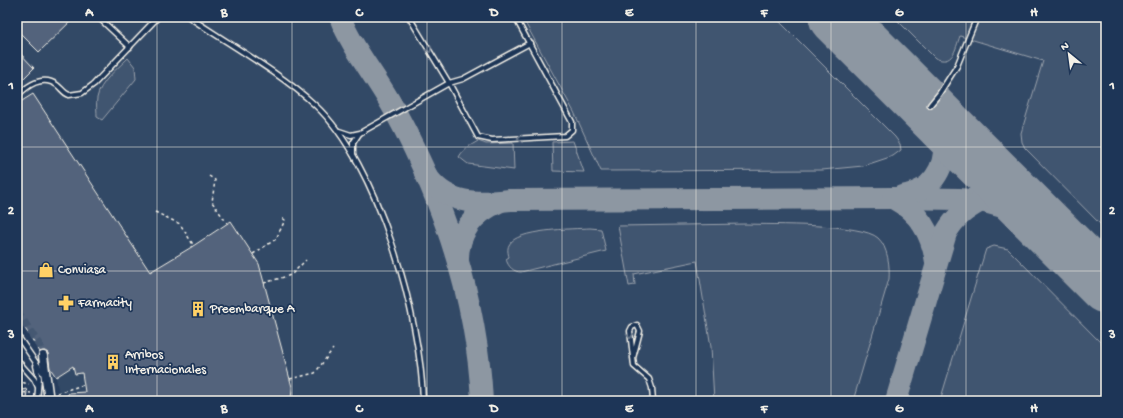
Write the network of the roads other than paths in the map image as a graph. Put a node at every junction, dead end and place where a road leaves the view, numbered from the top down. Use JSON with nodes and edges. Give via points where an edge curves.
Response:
{"nodes":[{"id":1,"x":98,"y":17,"type":"edge"},
{"id":2,"x":158,"y":17,"type":"edge"},
{"id":3,"x":189,"y":17,"type":"edge"},
{"id":4,"x":409,"y":17,"type":"edge"},
{"id":5,"x":515,"y":17,"type":"edge"},
{"id":6,"x":977,"y":17,"type":"edge"},
{"id":7,"x":530,"y":43,"type":"junction"},
{"id":8,"x":130,"y":47,"type":"junction"},
{"id":9,"x":449,"y":83,"type":"junction"},
{"id":10,"x":17,"y":96,"type":"edge"},
{"id":11,"x":930,"y":105,"type":"dead end"},
{"id":12,"x":337,"y":129,"type":"junction"},
{"id":13,"x":360,"y":133,"type":"junction"},
{"id":14,"x":354,"y":158,"type":"junction"},
{"id":15,"x":17,"y":335,"type":"edge"},
{"id":16,"x":32,"y":358,"type":"junction"},
{"id":17,"x":633,"y":358,"type":"junction"},
{"id":18,"x":17,"y":360,"type":"edge"},
{"id":19,"x":44,"y":361,"type":"tunnel mouth"},
{"id":20,"x":48,"y":384,"type":"junction"},
{"id":21,"x":38,"y":389,"type":"junction"},
{"id":22,"x":37,"y":401,"type":"edge"},
{"id":23,"x":50,"y":401,"type":"edge"},
{"id":24,"x":423,"y":401,"type":"edge"},
{"id":25,"x":653,"y":401,"type":"edge"}],
"edges":[{"from":1,"to":8,"type":"lane"},
{"from":2,"to":8,"type":"lane"},
{"from":3,"to":12,"type":"lane","via":[[300,93]]},
{"from":4,"to":9,"type":"lane","one_way":true},
{"from":5,"to":7,"type":"lane"},
{"from":6,"to":11,"type":"lane","via":[[957,66]]},
{"from":7,"to":9,"type":"lane"},
{"from":7,"to":9,"type":"lane","one_way":true,"via":[[572,122],[573,126],[569,133],[559,138],[482,139],[478,137]]},
{"from":8,"to":10,"type":"lane","via":[[94,84],[77,96],[69,95],[56,84],[44,81],[31,84]]},
{"from":9,"to":13,"type":"lane"},
{"from":12,"to":13,"type":"lane","via":[[351,135]]},
{"from":12,"to":14,"type":"lane"},
{"from":13,"to":14,"type":"lane","via":[[353,144]]},
{"from":14,"to":24,"type":"lane","via":[[374,200],[399,265],[415,334]]},
{"from":15,"to":16,"type":"lane"},
{"from":16,"to":20,"type":"lane","via":[[43,372]]},
{"from":16,"to":21,"type":"lane","via":[[38,373]]},
{"from":17,"to":17,"type":"lane","one_way":true,"via":[[640,331],[636,325],[630,331]]},
{"from":17,"to":25,"type":"lane","via":[[636,369],[650,379]]},
{"from":18,"to":21,"type":"lane","via":[[34,379]]},
{"from":19,"to":20,"type":"street"},
{"from":20,"to":23,"type":"street"},
{"from":21,"to":22,"type":"lane"}]}
